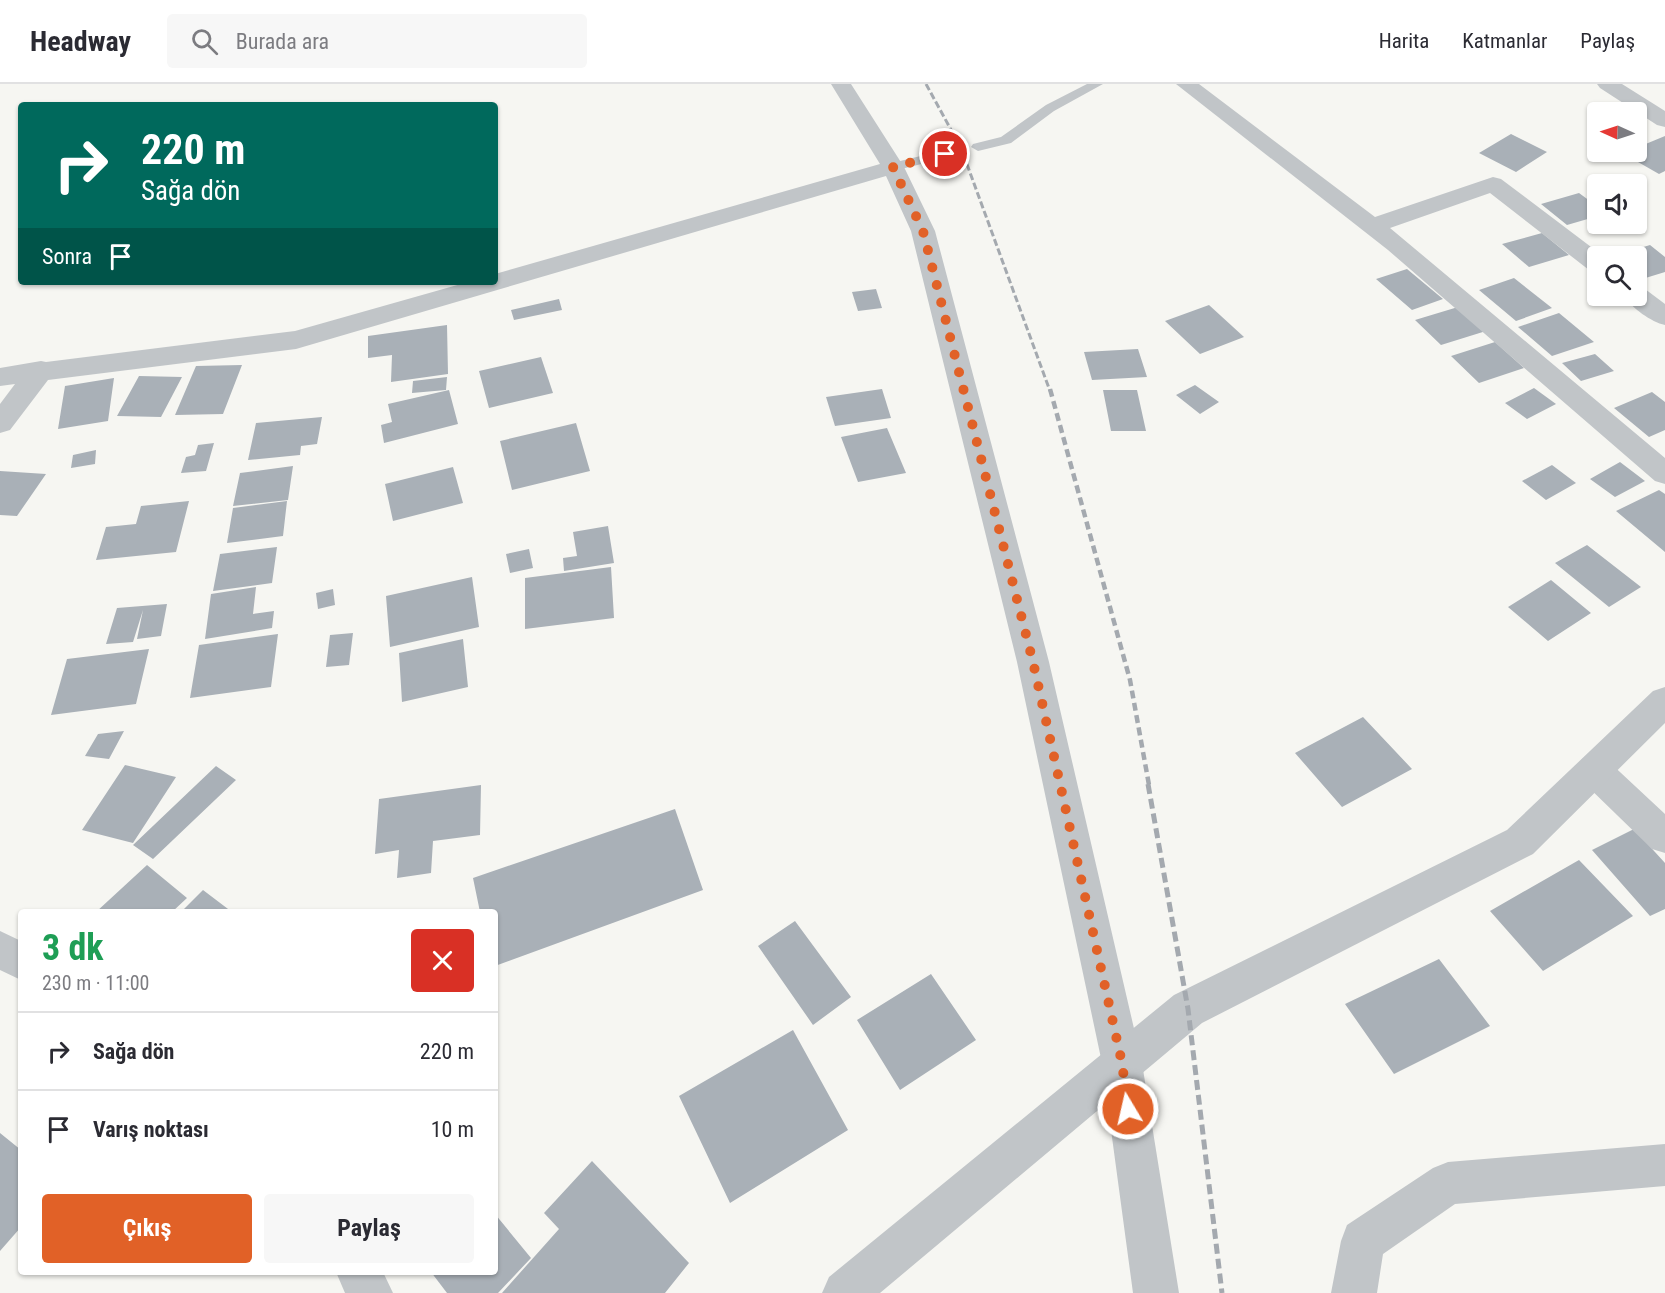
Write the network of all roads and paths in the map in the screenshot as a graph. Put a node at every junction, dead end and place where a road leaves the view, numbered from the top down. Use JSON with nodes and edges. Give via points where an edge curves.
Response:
{"nodes":[{"id":1,"x":842,"y":84,"type":"edge"},
{"id":2,"x":1097,"y":84,"type":"edge"},
{"id":3,"x":1186,"y":84,"type":"edge"},
{"id":4,"x":1607,"y":84,"type":"edge"},
{"id":5,"x":1665,"y":120,"type":"edge"},
{"id":6,"x":978,"y":147,"type":"dead end"},
{"id":7,"x":945,"y":154,"type":"dead end"},
{"id":8,"x":893,"y":167,"type":"junction"},
{"id":9,"x":1372,"y":226,"type":"junction"},
{"id":10,"x":1587,"y":257,"type":"edge"},
{"id":11,"x":498,"y":281,"type":"edge"},
{"id":12,"x":486,"y":285,"type":"edge"},
{"id":13,"x":1647,"y":303,"type":"edge"},
{"id":14,"x":1665,"y":317,"type":"edge"},
{"id":15,"x":41,"y":370,"type":"junction"},
{"id":16,"x":0,"y":376,"type":"edge"},
{"id":17,"x":0,"y":423,"type":"edge"},
{"id":18,"x":1665,"y":474,"type":"edge"},
{"id":19,"x":1665,"y":701,"type":"edge"},
{"id":20,"x":1594,"y":770,"type":"junction"},
{"id":21,"x":1665,"y":837,"type":"edge"},
{"id":22,"x":0,"y":950,"type":"edge"},
{"id":23,"x":18,"y":959,"type":"edge"},
{"id":24,"x":1122,"y":1063,"type":"junction"},
{"id":25,"x":1665,"y":1165,"type":"edge"},
{"id":26,"x":360,"y":1275,"type":"edge"},
{"id":27,"x":370,"y":1293,"type":"edge"},
{"id":28,"x":844,"y":1293,"type":"edge"},
{"id":29,"x":1156,"y":1293,"type":"edge"},
{"id":30,"x":1354,"y":1293,"type":"edge"}],
"edges":[{"from":1,"to":8,"type":"street"},
{"from":2,"to":6,"type":"lane","via":[[1050,108],[1006,140]]},
{"from":3,"to":9,"type":"street"},
{"from":4,"to":5,"type":"street"},
{"from":7,"to":8,"type":"lane"},
{"from":8,"to":11,"type":"street"},
{"from":8,"to":24,"type":"street","via":[[923,231],[1033,662]]},
{"from":9,"to":10,"type":"street","via":[[1493,184]]},
{"from":9,"to":18,"type":"street"},
{"from":12,"to":15,"type":"street","via":[[296,340]]},
{"from":13,"to":14,"type":"street"},
{"from":15,"to":16,"type":"street"},
{"from":15,"to":17,"type":"street"},
{"from":19,"to":20,"type":"street"},
{"from":20,"to":21,"type":"street"},
{"from":20,"to":24,"type":"street","via":[[1520,842],[1188,1009]]},
{"from":22,"to":23,"type":"street"},
{"from":24,"to":28,"type":"street"},
{"from":24,"to":29,"type":"street"},
{"from":25,"to":30,"type":"street","via":[[1448,1183],[1363,1241]]},
{"from":26,"to":27,"type":"street"}]}
